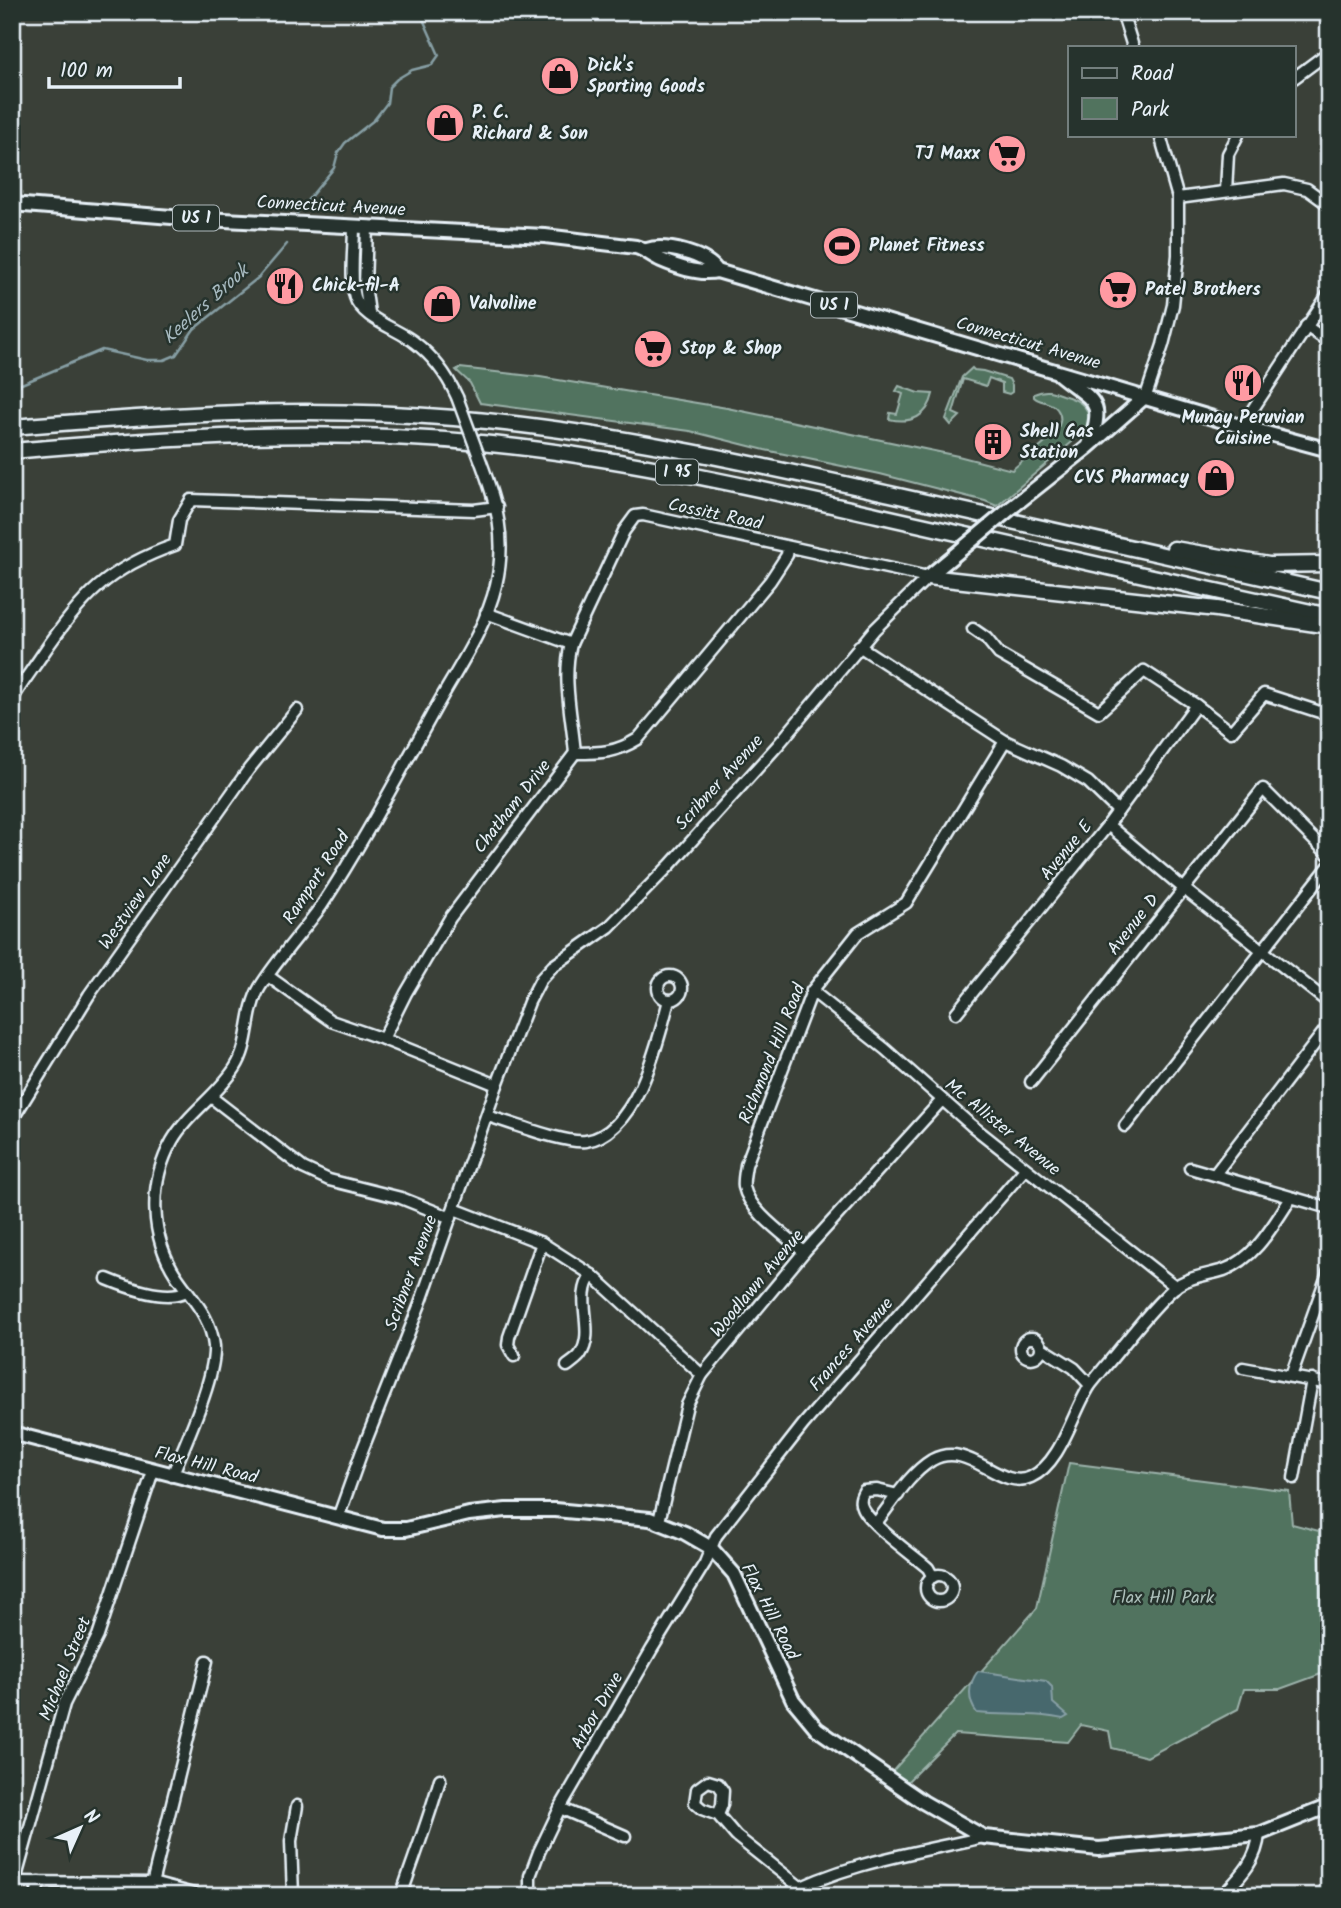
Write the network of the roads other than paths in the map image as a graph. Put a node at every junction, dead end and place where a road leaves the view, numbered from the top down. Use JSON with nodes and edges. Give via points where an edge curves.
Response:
{"nodes":[{"id":1,"x":1126,"y":13,"type":"edge"},
{"id":2,"x":1133,"y":46,"type":"edge"},
{"id":3,"x":1329,"y":52,"type":"edge"},
{"id":4,"x":1296,"y":77,"type":"edge"},
{"id":5,"x":1160,"y":136,"type":"edge"},
{"id":6,"x":1237,"y":136,"type":"edge"},
{"id":7,"x":1226,"y":191,"type":"junction"},
{"id":8,"x":1178,"y":198,"type":"junction"},
{"id":9,"x":12,"y":204,"type":"edge"},
{"id":10,"x":1329,"y":205,"type":"edge"},
{"id":11,"x":361,"y":226,"type":"junction"},
{"id":12,"x":1329,"y":293,"type":"edge"},
{"id":13,"x":1306,"y":327,"type":"junction"},
{"id":14,"x":1329,"y":342,"type":"edge"},
{"id":15,"x":1053,"y":370,"type":"junction"},
{"id":16,"x":1146,"y":397,"type":"junction"},
{"id":17,"x":12,"y":427,"type":"edge"},
{"id":18,"x":1245,"y":427,"type":"junction"},
{"id":19,"x":1088,"y":447,"type":"junction"},
{"id":20,"x":1329,"y":450,"type":"edge"},
{"id":21,"x":12,"y":451,"type":"edge"},
{"id":22,"x":496,"y":507,"type":"junction"},
{"id":23,"x":1056,"y":531,"type":"junction"},
{"id":24,"x":788,"y":547,"type":"junction"},
{"id":25,"x":1329,"y":564,"type":"edge"},
{"id":26,"x":928,"y":577,"type":"junction"},
{"id":27,"x":1329,"y":592,"type":"edge"},
{"id":28,"x":486,"y":613,"type":"junction"},
{"id":29,"x":1329,"y":616,"type":"edge"},
{"id":30,"x":1329,"y":626,"type":"edge"},
{"id":31,"x":974,"y":629,"type":"dead end"},
{"id":32,"x":571,"y":644,"type":"junction"},
{"id":33,"x":859,"y":646,"type":"junction"},
{"id":34,"x":12,"y":700,"type":"edge"},
{"id":35,"x":1196,"y":705,"type":"junction"},
{"id":36,"x":297,"y":710,"type":"dead end"},
{"id":37,"x":1329,"y":715,"type":"edge"},
{"id":38,"x":1005,"y":741,"type":"junction"},
{"id":39,"x":575,"y":752,"type":"junction"},
{"id":40,"x":1118,"y":811,"type":"junction"},
{"id":41,"x":1108,"y":825,"type":"junction"},
{"id":42,"x":1329,"y":855,"type":"edge"},
{"id":43,"x":1329,"y":866,"type":"edge"},
{"id":44,"x":1183,"y":888,"type":"junction"},
{"id":45,"x":1261,"y":950,"type":"junction"},
{"id":46,"x":268,"y":976,"type":"junction"},
{"id":47,"x":812,"y":992,"type":"junction"},
{"id":48,"x":668,"y":1000,"type":"dead end"},
{"id":49,"x":1329,"y":1003,"type":"edge"},
{"id":50,"x":956,"y":1013,"type":"dead end"},
{"id":51,"x":1329,"y":1025,"type":"edge"},
{"id":52,"x":383,"y":1039,"type":"junction"},
{"id":53,"x":1031,"y":1082,"type":"dead end"},
{"id":54,"x":497,"y":1086,"type":"junction"},
{"id":55,"x":211,"y":1097,"type":"junction"},
{"id":56,"x":942,"y":1100,"type":"junction"},
{"id":57,"x":487,"y":1116,"type":"junction"},
{"id":58,"x":12,"y":1120,"type":"edge"},
{"id":59,"x":1125,"y":1126,"type":"dead end"},
{"id":60,"x":1190,"y":1168,"type":"dead end"},
{"id":61,"x":1026,"y":1169,"type":"junction"},
{"id":62,"x":1215,"y":1174,"type":"junction"},
{"id":63,"x":1291,"y":1198,"type":"junction"},
{"id":64,"x":1329,"y":1208,"type":"edge"},
{"id":65,"x":453,"y":1214,"type":"junction"},
{"id":66,"x":542,"y":1243,"type":"junction"},
{"id":67,"x":804,"y":1252,"type":"junction"},
{"id":68,"x":1329,"y":1270,"type":"edge"},
{"id":69,"x":592,"y":1275,"type":"junction"},
{"id":70,"x":107,"y":1279,"type":"dead end"},
{"id":71,"x":1176,"y":1287,"type":"junction"},
{"id":72,"x":186,"y":1291,"type":"junction"},
{"id":73,"x":1042,"y":1348,"type":"dead end"},
{"id":74,"x":514,"y":1356,"type":"dead end"},
{"id":75,"x":567,"y":1366,"type":"dead end"},
{"id":76,"x":1243,"y":1368,"type":"dead end"},
{"id":77,"x":702,"y":1375,"type":"junction"},
{"id":78,"x":1291,"y":1376,"type":"junction"},
{"id":79,"x":1312,"y":1380,"type":"junction"},
{"id":80,"x":1329,"y":1384,"type":"edge"},
{"id":81,"x":1090,"y":1385,"type":"junction"},
{"id":82,"x":12,"y":1433,"type":"edge"},
{"id":83,"x":153,"y":1471,"type":"junction"},
{"id":84,"x":172,"y":1476,"type":"junction"},
{"id":85,"x":1293,"y":1478,"type":"dead end"},
{"id":86,"x":898,"y":1495,"type":"junction"},
{"id":87,"x":338,"y":1518,"type":"junction"},
{"id":88,"x":659,"y":1521,"type":"junction"},
{"id":89,"x":876,"y":1523,"type":"junction"},
{"id":90,"x":711,"y":1548,"type":"junction"},
{"id":91,"x":933,"y":1577,"type":"dead end"},
{"id":92,"x":207,"y":1661,"type":"dead end"},
{"id":93,"x":440,"y":1780,"type":"dead end"},
{"id":94,"x":297,"y":1806,"type":"dead end"},
{"id":95,"x":1329,"y":1806,"type":"edge"},
{"id":96,"x":560,"y":1808,"type":"junction"},
{"id":97,"x":718,"y":1815,"type":"dead end"},
{"id":98,"x":1259,"y":1834,"type":"junction"},
{"id":99,"x":625,"y":1836,"type":"dead end"},
{"id":100,"x":984,"y":1837,"type":"junction"},
{"id":101,"x":13,"y":1882,"type":"edge"},
{"id":102,"x":39,"y":1882,"type":"junction"},
{"id":103,"x":152,"y":1883,"type":"junction"},
{"id":104,"x":800,"y":1887,"type":"junction"},
{"id":105,"x":36,"y":1896,"type":"edge"},
{"id":106,"x":149,"y":1896,"type":"edge"},
{"id":107,"x":201,"y":1896,"type":"edge"},
{"id":108,"x":293,"y":1896,"type":"edge"},
{"id":109,"x":401,"y":1896,"type":"edge"},
{"id":110,"x":530,"y":1896,"type":"edge"},
{"id":111,"x":782,"y":1896,"type":"edge"},
{"id":112,"x":1222,"y":1896,"type":"edge"}],
"edges":[{"from":1,"to":2,"type":"street"},
{"from":3,"to":4,"type":"street"},
{"from":5,"to":8,"type":"street"},
{"from":6,"to":7,"type":"street","via":[[1228,154]]},
{"from":7,"to":8,"type":"street"},
{"from":7,"to":10,"type":"street","via":[[1294,185]]},
{"from":8,"to":16,"type":"street","via":[[1173,305]]},
{"from":9,"to":11,"type":"main road","name":"Connecticut Avenue","number":"US 1"},
{"from":11,"to":15,"type":"main road","name":"Connecticut Avenue","number":"US 1","via":[[545,236],[647,250],[667,247],[705,259],[717,271]]},
{"from":11,"to":22,"type":"street","name":"Rampart Road","bridge":true,"via":[[354,291],[361,309],[419,345],[445,375]]},
{"from":12,"to":13,"type":"street"},
{"from":13,"to":14,"type":"street"},
{"from":13,"to":18,"type":"street"},
{"from":15,"to":16,"type":"main road","name":"Connecticut Avenue","number":"US 1"},
{"from":15,"to":19,"type":"main road","via":[[1097,408],[1097,424]]},
{"from":16,"to":18,"type":"main road","name":"Connecticut Avenue","number":"US 1"},
{"from":16,"to":19,"type":"main road","name":"Scribner Avenue"},
{"from":17,"to":23,"type":"highway","number":"I 95","via":[[262,411],[412,415],[518,424],[686,450]]},
{"from":18,"to":20,"type":"main road","name":"Connecticut Avenue","number":"US 1"},
{"from":19,"to":26,"type":"main road","name":"Scribner Avenue","bridge":true},
{"from":21,"to":29,"type":"highway","number":"I 95","via":[[281,434],[397,437],[546,450],[704,477]]},
{"from":22,"to":28,"type":"street","name":"Rampart Road","via":[[501,534],[499,563]]},
{"from":22,"to":34,"type":"street","via":[[474,510],[191,500],[179,520],[175,545],[145,555],[93,588],[65,620]]},
{"from":23,"to":25,"type":"highway","via":[[1269,565]]},
{"from":23,"to":27,"type":"highway","number":"I 95"},
{"from":24,"to":26,"type":"street","name":"Cossitt Road"},
{"from":24,"to":32,"type":"street","name":"Cossitt Road","via":[[635,516]]},
{"from":24,"to":39,"type":"street","name":"Chatham Drive","via":[[770,581],[638,738],[604,753]]},
{"from":26,"to":30,"type":"highway"},
{"from":26,"to":33,"type":"street","name":"Scribner Avenue"},
{"from":28,"to":32,"type":"street"},
{"from":28,"to":46,"type":"street","name":"Rampart Road","via":[[334,884]]},
{"from":31,"to":35,"type":"street","via":[[999,654],[1099,712],[1144,671]]},
{"from":32,"to":39,"type":"street","name":"Cossitt Road","via":[[568,671]]},
{"from":33,"to":38,"type":"street"},
{"from":33,"to":54,"type":"street","name":"Scribner Avenue","via":[[670,865],[609,927],[546,973],[529,1002]]},
{"from":35,"to":37,"type":"street","via":[[1231,732],[1264,694]]},
{"from":35,"to":40,"type":"street","name":"Avenue E"},
{"from":36,"to":58,"type":"street","name":"Westview Lane","via":[[242,779],[89,995]]},
{"from":38,"to":40,"type":"street","via":[[1088,782]]},
{"from":38,"to":47,"type":"street","name":"Richmond Hill Road","via":[[906,903],[858,933]]},
{"from":39,"to":52,"type":"street","name":"Chatham Drive","via":[[450,918]]},
{"from":40,"to":41,"type":"street","name":"Avenue E"},
{"from":41,"to":44,"type":"street"},
{"from":41,"to":50,"type":"street","name":"Avenue E"},
{"from":42,"to":44,"type":"street","name":"Avenue D","via":[[1263,789]]},
{"from":43,"to":45,"type":"street"},
{"from":44,"to":45,"type":"street"},
{"from":44,"to":53,"type":"street","name":"Avenue D"},
{"from":45,"to":49,"type":"street"},
{"from":45,"to":59,"type":"street"},
{"from":46,"to":52,"type":"street","via":[[331,1021]]},
{"from":46,"to":55,"type":"street","name":"Rampart Road","via":[[254,999],[241,1058]]},
{"from":47,"to":56,"type":"street","name":"Mc Allister Avenue"},
{"from":47,"to":67,"type":"street","name":"Richmond Hill Road","via":[[746,1165],[743,1184],[760,1213]]},
{"from":48,"to":57,"type":"street","via":[[660,1038],[633,1101],[618,1125],[600,1137],[569,1140]]},
{"from":51,"to":62,"type":"street"},
{"from":52,"to":54,"type":"street"},
{"from":54,"to":57,"type":"street","name":"Scribner Avenue"},
{"from":55,"to":65,"type":"street","via":[[303,1168],[329,1180]]},
{"from":55,"to":72,"type":"street","name":"Rampart Road","via":[[172,1141],[156,1189],[162,1247]]},
{"from":56,"to":61,"type":"street","name":"Mc Allister Avenue"},
{"from":56,"to":67,"type":"street","name":"Woodlawn Avenue"},
{"from":57,"to":65,"type":"street","name":"Scribner Avenue"},
{"from":60,"to":62,"type":"street"},
{"from":61,"to":71,"type":"street","name":"Mc Allister Avenue"},
{"from":61,"to":90,"type":"street","name":"Frances Avenue","via":[[803,1425]]},
{"from":62,"to":63,"type":"street"},
{"from":63,"to":64,"type":"street"},
{"from":63,"to":71,"type":"street","via":[[1262,1242],[1243,1260]]},
{"from":65,"to":66,"type":"street"},
{"from":65,"to":87,"type":"street","name":"Scribner Avenue"},
{"from":66,"to":69,"type":"street"},
{"from":66,"to":74,"type":"street","via":[[509,1337]]},
{"from":67,"to":77,"type":"street","name":"Woodlawn Avenue"},
{"from":68,"to":78,"type":"street"},
{"from":69,"to":75,"type":"street","via":[[584,1295],[587,1335],[580,1355]]},
{"from":69,"to":77,"type":"street"},
{"from":70,"to":72,"type":"street","via":[[162,1294]]},
{"from":71,"to":81,"type":"street"},
{"from":72,"to":84,"type":"street","name":"Rampart Road","via":[[206,1319],[214,1358]]},
{"from":73,"to":81,"type":"street","via":[[1074,1368]]},
{"from":76,"to":78,"type":"street"},
{"from":77,"to":88,"type":"street","name":"Woodlawn Avenue","via":[[687,1405]]},
{"from":78,"to":79,"type":"street"},
{"from":79,"to":80,"type":"street"},
{"from":79,"to":85,"type":"street"},
{"from":81,"to":86,"type":"street","via":[[1055,1453],[1032,1477],[1010,1480],[961,1456],[945,1457],[918,1471]]},
{"from":82,"to":83,"type":"main road","name":"Flax Hill Road"},
{"from":83,"to":84,"type":"main road","name":"Flax Hill Road"},
{"from":83,"to":101,"type":"street","name":"Michael Street","via":[[98,1636],[65,1704]]},
{"from":84,"to":87,"type":"main road","name":"Flax Hill Road"},
{"from":86,"to":89,"type":"street"},
{"from":86,"to":89,"type":"street","via":[[864,1491],[860,1505]]},
{"from":87,"to":88,"type":"main road","name":"Flax Hill Road","via":[[394,1530],[469,1514],[529,1509]]},
{"from":88,"to":90,"type":"main road","name":"Flax Hill Road"},
{"from":89,"to":91,"type":"street"},
{"from":90,"to":96,"type":"street","name":"Arbor Drive"},
{"from":90,"to":100,"type":"main road","name":"Flax Hill Road","via":[[734,1574],[793,1700],[817,1729],[923,1802]]},
{"from":92,"to":103,"type":"street"},
{"from":93,"to":109,"type":"street"},
{"from":94,"to":108,"type":"street","via":[[291,1841]]},
{"from":95,"to":98,"type":"main road","name":"Flax Hill Road"},
{"from":96,"to":99,"type":"street"},
{"from":96,"to":110,"type":"street","name":"Arbor Drive","via":[[530,1877]]},
{"from":97,"to":104,"type":"street","via":[[736,1836]]},
{"from":98,"to":100,"type":"main road","name":"Flax Hill Road","via":[[1099,1849]]},
{"from":98,"to":112,"type":"street","via":[[1253,1859]]},
{"from":100,"to":104,"type":"street","via":[[858,1866]]},
{"from":101,"to":102,"type":"street"},
{"from":102,"to":103,"type":"street"},
{"from":102,"to":105,"type":"street"},
{"from":103,"to":106,"type":"street"},
{"from":103,"to":107,"type":"street"},
{"from":104,"to":111,"type":"street"}]}
